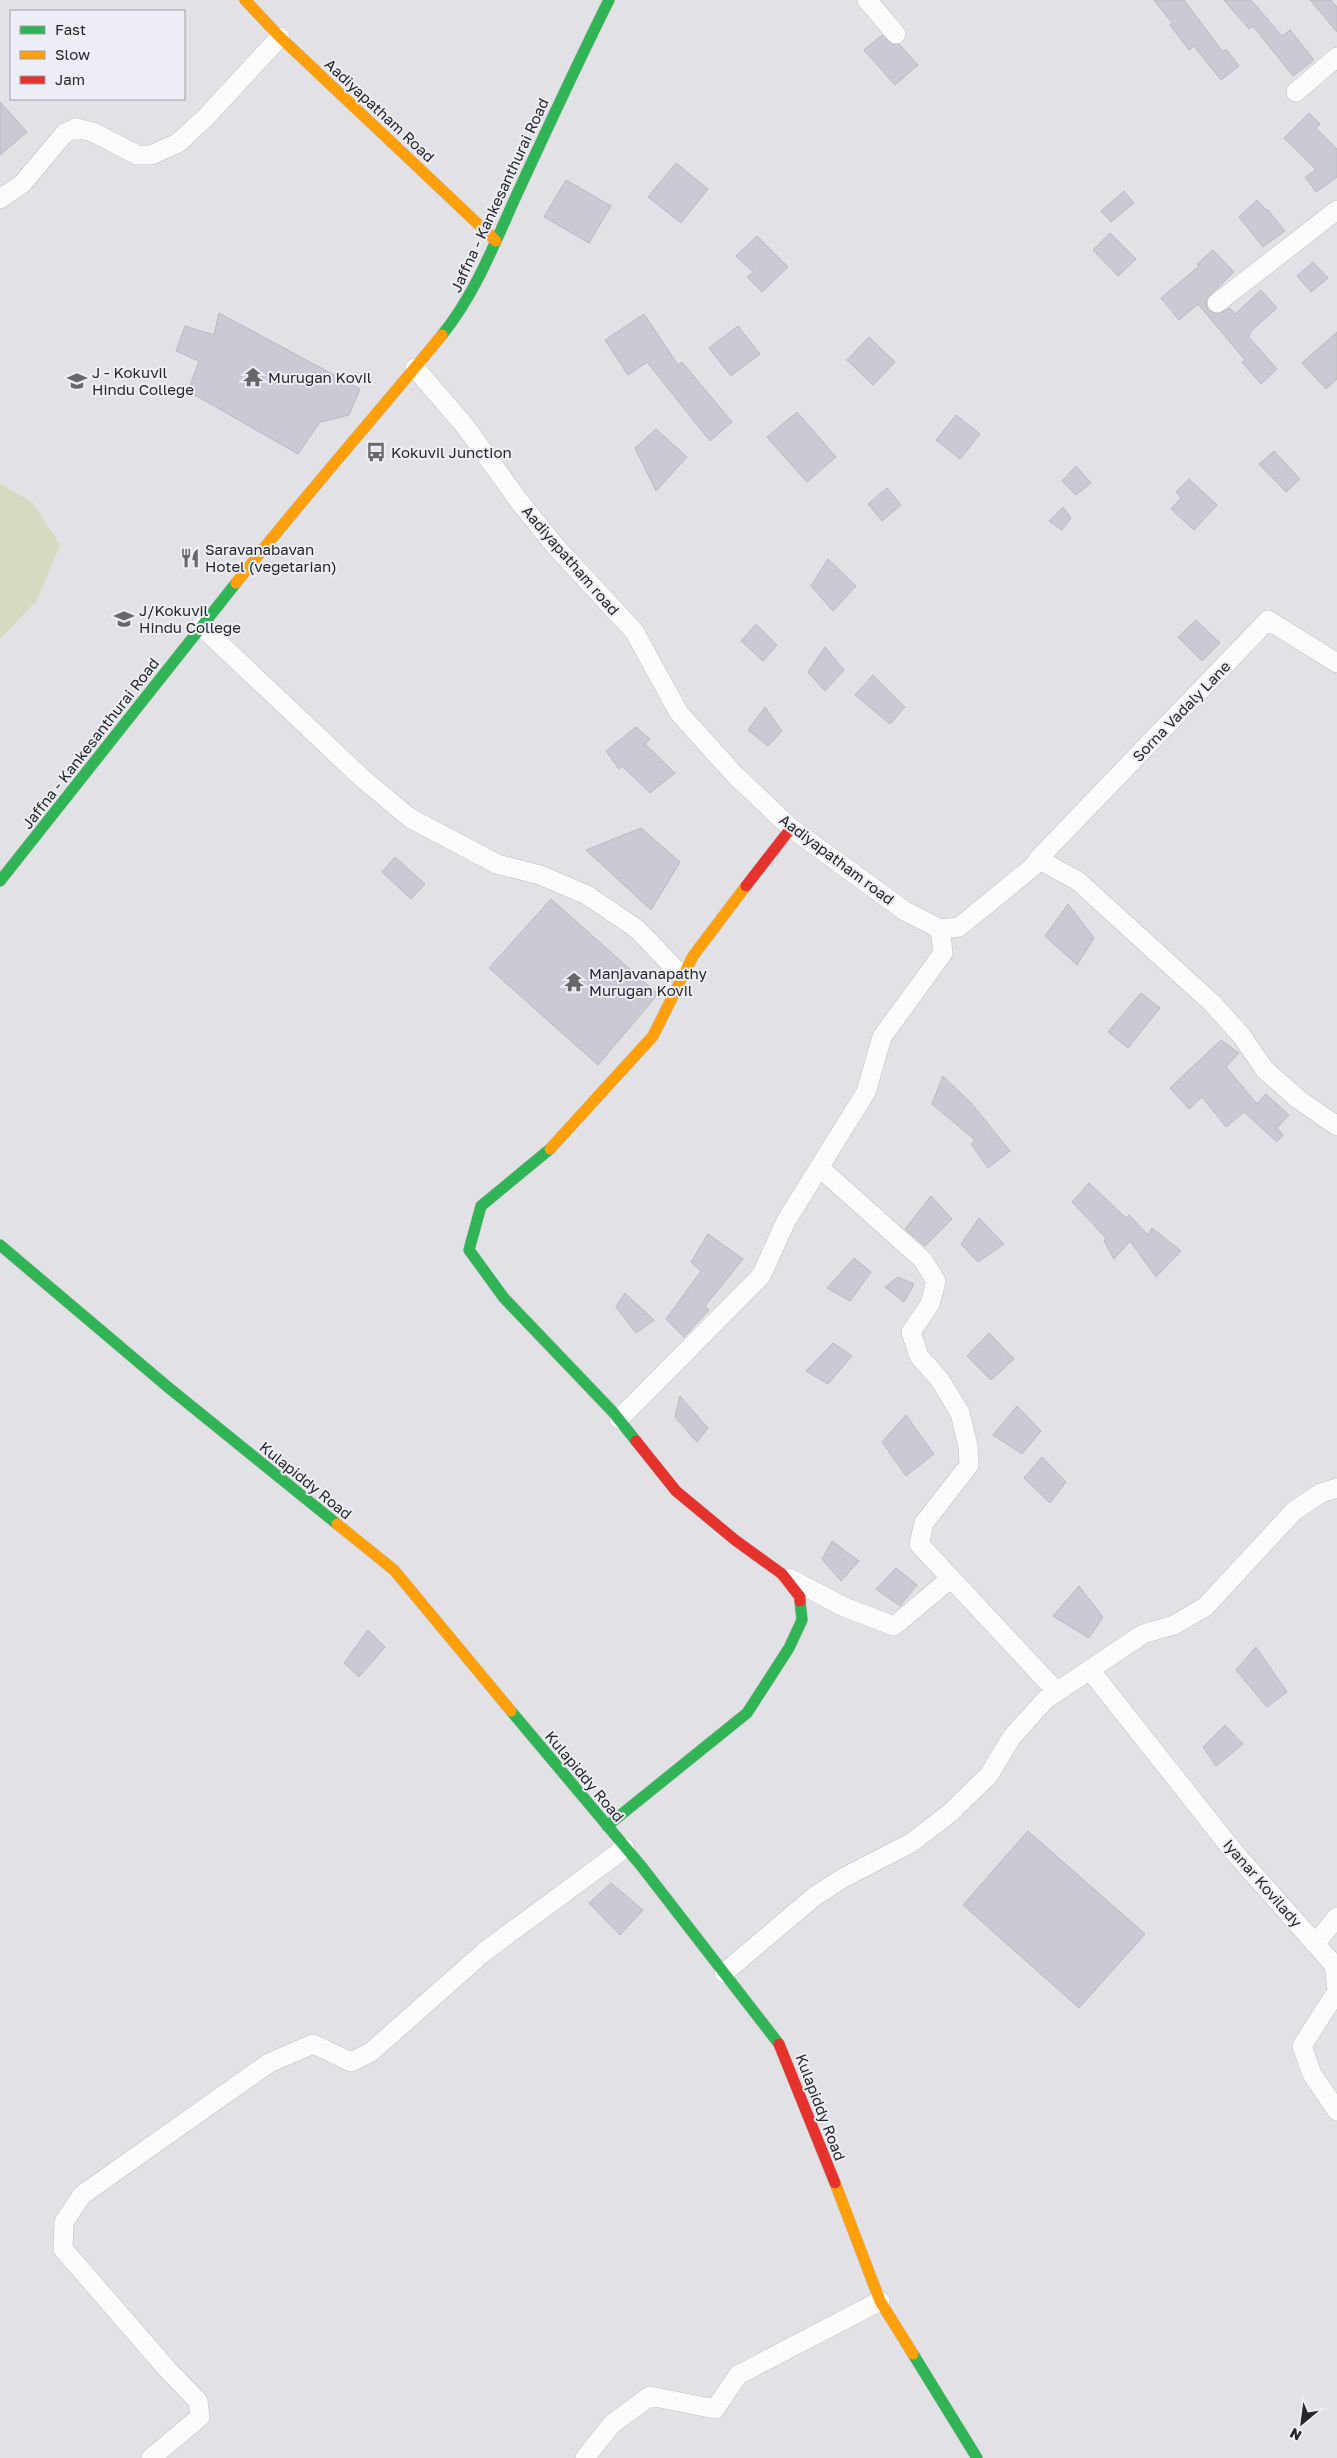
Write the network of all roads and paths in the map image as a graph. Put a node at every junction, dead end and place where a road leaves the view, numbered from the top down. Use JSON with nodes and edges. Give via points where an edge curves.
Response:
{"nodes":[{"id":1,"x":245,"y":0,"type":"edge"},
{"id":2,"x":609,"y":0,"type":"edge"},
{"id":3,"x":867,"y":0,"type":"edge"},
{"id":4,"x":896,"y":34,"type":"dead end"},
{"id":5,"x":280,"y":37,"type":"junction"},
{"id":6,"x":1337,"y":57,"type":"edge"},
{"id":7,"x":1296,"y":92,"type":"dead end"},
{"id":8,"x":0,"y":199,"type":"edge"},
{"id":9,"x":1337,"y":210,"type":"edge"},
{"id":10,"x":496,"y":241,"type":"junction"},
{"id":11,"x":1217,"y":303,"type":"dead end"},
{"id":12,"x":415,"y":368,"type":"junction"},
{"id":13,"x":201,"y":626,"type":"junction"},
{"id":14,"x":1337,"y":663,"type":"edge"},
{"id":15,"x":791,"y":828,"type":"junction"},
{"id":16,"x":1038,"y":859,"type":"junction"},
{"id":17,"x":0,"y":881,"type":"edge"},
{"id":18,"x":940,"y":929,"type":"junction"},
{"id":19,"x":682,"y":976,"type":"junction"},
{"id":20,"x":1337,"y":1126,"type":"edge"},
{"id":21,"x":820,"y":1168,"type":"junction"},
{"id":22,"x":0,"y":1244,"type":"edge"},
{"id":23,"x":619,"y":1419,"type":"junction"},
{"id":24,"x":1337,"y":1488,"type":"edge"},
{"id":25,"x":782,"y":1574,"type":"junction"},
{"id":26,"x":950,"y":1579,"type":"junction"},
{"id":27,"x":1090,"y":1670,"type":"junction"},
{"id":28,"x":1057,"y":1692,"type":"junction"},
{"id":29,"x":607,"y":1826,"type":"junction"},
{"id":30,"x":625,"y":1848,"type":"junction"},
{"id":31,"x":1337,"y":1917,"type":"edge"},
{"id":32,"x":1316,"y":1944,"type":"junction"},
{"id":33,"x":724,"y":1973,"type":"junction"},
{"id":34,"x":1337,"y":2111,"type":"edge"},
{"id":35,"x":880,"y":2301,"type":"junction"},
{"id":36,"x":151,"y":2458,"type":"edge"},
{"id":37,"x":585,"y":2458,"type":"edge"},
{"id":38,"x":977,"y":2458,"type":"edge"}],
"edges":[{"from":1,"to":5,"type":"main road","name":"Aadiyapatham Road"},
{"from":2,"to":10,"type":"main road","name":"Jaffna - Kankesanthurai Road"},
{"from":3,"to":4,"type":"street"},
{"from":5,"to":8,"type":"street","via":[[178,143],[151,155],[137,154],[93,132],[76,128],[65,133],[22,184]]},
{"from":5,"to":10,"type":"main road","name":"Aadiyapatham Road"},
{"from":6,"to":7,"type":"street"},
{"from":9,"to":11,"type":"street"},
{"from":10,"to":12,"type":"main road","name":"Jaffna - Kankesanthurai Road","via":[[461,311]]},
{"from":12,"to":13,"type":"main road","name":"Jaffna - Kankesanthurai Road","via":[[296,507]]},
{"from":12,"to":15,"type":"street","name":"Aadiyapatham road","via":[[466,426],[556,547],[634,631],[679,713]]},
{"from":13,"to":17,"type":"main road","name":"Jaffna - Kankesanthurai Road"},
{"from":13,"to":19,"type":"street","via":[[362,778],[410,818],[497,864],[540,875],[587,895],[637,929]]},
{"from":14,"to":16,"type":"street","name":"Sorna Vadaly Lane","via":[[1268,620]]},
{"from":15,"to":18,"type":"street","name":"Aadiyapatham road","via":[[905,911]]},
{"from":15,"to":19,"type":"main road","via":[[693,956]]},
{"from":16,"to":18,"type":"street","via":[[1036,865],[959,927]]},
{"from":16,"to":20,"type":"street","via":[[1078,881],[1212,1003],[1241,1035],[1265,1070],[1298,1099]]},
{"from":18,"to":21,"type":"street","via":[[943,954],[882,1037],[866,1092]]},
{"from":19,"to":23,"type":"main road","via":[[653,1036],[553,1147],[481,1206],[470,1250],[504,1298]]},
{"from":21,"to":23,"type":"street","via":[[786,1221],[761,1276]]},
{"from":21,"to":26,"type":"street","via":[[923,1260],[936,1281],[930,1304],[911,1332],[919,1356],[940,1380],[960,1413],[969,1465],[924,1523],[919,1544]]},
{"from":22,"to":29,"type":"main road","name":"Kulapiddy Road","via":[[169,1388],[394,1570]]},
{"from":23,"to":25,"type":"main road","via":[[676,1491]]},
{"from":24,"to":27,"type":"street","via":[[1321,1493],[1294,1511],[1205,1607],[1174,1625],[1143,1634]]},
{"from":25,"to":26,"type":"street","via":[[844,1607],[894,1626]]},
{"from":25,"to":29,"type":"main road","via":[[800,1597],[802,1620],[789,1648],[747,1712]]},
{"from":26,"to":28,"type":"street"},
{"from":27,"to":28,"type":"street"},
{"from":27,"to":32,"type":"street","name":"Iyanar Kovilady","via":[[1234,1852]]},
{"from":28,"to":33,"type":"street","via":[[1046,1699],[1011,1738],[989,1775],[950,1813],[911,1843],[815,1896]]},
{"from":29,"to":30,"type":"main road","name":"Kulapiddy Road"},
{"from":30,"to":33,"type":"main road","name":"Kulapiddy Road"},
{"from":30,"to":36,"type":"street","via":[[484,1952],[371,2052],[352,2062],[313,2044],[269,2062],[82,2195],[64,2222],[63,2249],[198,2401],[200,2417]]},
{"from":31,"to":32,"type":"street"},
{"from":32,"to":34,"type":"street","name":"Iyanar Kovilady","via":[[1334,1965],[1337,1991],[1302,2046],[1312,2074]]},
{"from":33,"to":35,"type":"main road","name":"Kulapiddy Road","via":[[782,2048]]},
{"from":35,"to":37,"type":"street","via":[[738,2375],[715,2409],[650,2396],[612,2424]]},
{"from":35,"to":38,"type":"main road","name":"Kulapiddy Road"}]}
